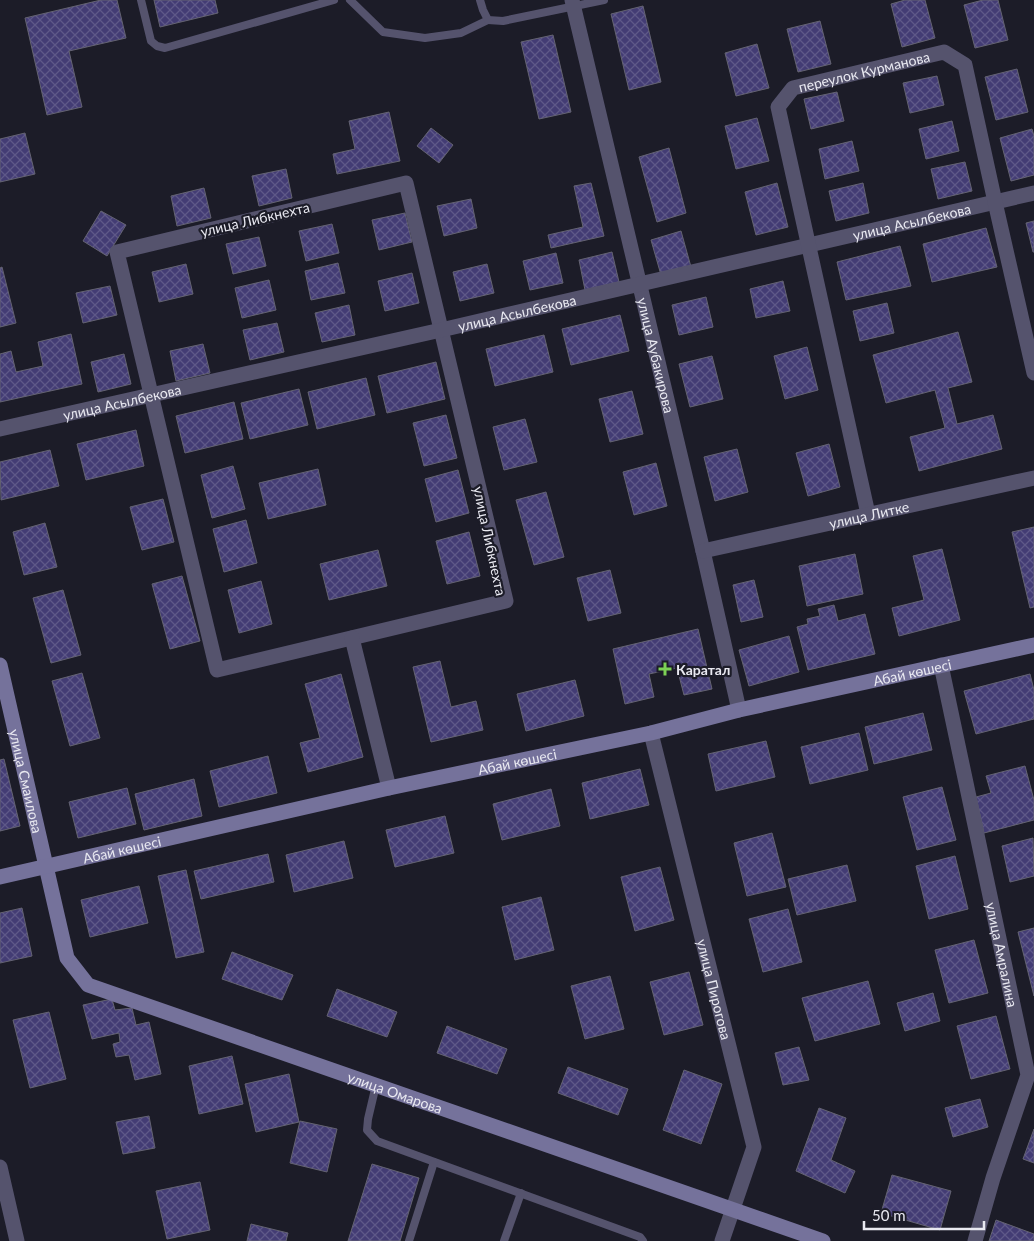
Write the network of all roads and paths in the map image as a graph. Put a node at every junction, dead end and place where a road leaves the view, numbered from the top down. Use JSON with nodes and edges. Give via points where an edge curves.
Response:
{"nodes":[{"id":1,"x":141,"y":0,"type":"edge"},
{"id":2,"x":334,"y":0,"type":"edge"},
{"id":3,"x":350,"y":0,"type":"edge"},
{"id":4,"x":480,"y":0,"type":"edge"},
{"id":5,"x":604,"y":0,"type":"edge"},
{"id":6,"x":573,"y":4,"type":"edge"},
{"id":7,"x":488,"y":20,"type":"junction"},
{"id":8,"x":1034,"y":194,"type":"edge"},
{"id":9,"x":995,"y":202,"type":"junction"},
{"id":10,"x":809,"y":245,"type":"junction"},
{"id":11,"x":639,"y":285,"type":"junction"},
{"id":12,"x":441,"y":330,"type":"junction"},
{"id":13,"x":1034,"y":373,"type":"edge"},
{"id":14,"x":151,"y":395,"type":"junction"},
{"id":15,"x":0,"y":429,"type":"edge"},
{"id":16,"x":1034,"y":478,"type":"edge"},
{"id":17,"x":868,"y":514,"type":"junction"},
{"id":18,"x":703,"y":550,"type":"junction"},
{"id":19,"x":352,"y":638,"type":"junction"},
{"id":20,"x":1034,"y":645,"type":"edge"},
{"id":21,"x":0,"y":665,"type":"edge"},
{"id":22,"x":941,"y":665,"type":"junction"},
{"id":23,"x":739,"y":710,"type":"junction"},
{"id":24,"x":651,"y":733,"type":"junction"},
{"id":25,"x":389,"y":788,"type":"junction"},
{"id":26,"x":46,"y":866,"type":"junction"},
{"id":27,"x":0,"y":877,"type":"edge"},
{"id":28,"x":376,"y":1084,"type":"junction"},
{"id":29,"x":434,"y":1162,"type":"junction"},
{"id":30,"x":0,"y":1167,"type":"edge"},
{"id":31,"x":521,"y":1193,"type":"junction"},
{"id":32,"x":733,"y":1209,"type":"junction"},
{"id":33,"x":18,"y":1241,"type":"edge"},
{"id":34,"x":409,"y":1241,"type":"edge"},
{"id":35,"x":504,"y":1241,"type":"edge"},
{"id":36,"x":643,"y":1241,"type":"edge"},
{"id":37,"x":722,"y":1241,"type":"edge"},
{"id":38,"x":823,"y":1241,"type":"edge"},
{"id":39,"x":975,"y":1241,"type":"edge"}],
"edges":[{"from":1,"to":2,"type":"lane","via":[[151,41],[165,48]]},
{"from":3,"to":7,"type":"lane","via":[[383,32],[417,37],[461,33]]},
{"from":4,"to":7,"type":"lane"},
{"from":5,"to":6,"type":"lane"},
{"from":6,"to":7,"type":"lane","via":[[503,21]]},
{"from":6,"to":11,"type":"street","name":"улица Аубакирова"},
{"from":8,"to":9,"type":"street","name":"улица Асылбекова"},
{"from":9,"to":10,"type":"street","name":"улица Асылбекова"},
{"from":9,"to":10,"type":"street","name":"переулок Курманова","via":[[965,65],[944,52],[793,88],[778,107]]},
{"from":9,"to":13,"type":"street","name":"переулок Курманова"},
{"from":10,"to":11,"type":"street","name":"улица Асылбекова"},
{"from":10,"to":17,"type":"street","name":"переулок Курманова"},
{"from":11,"to":12,"type":"street","name":"улица Асылбекова"},
{"from":11,"to":18,"type":"street","name":"улица Аубакирова"},
{"from":12,"to":14,"type":"street","name":"улица Асылбекова"},
{"from":12,"to":14,"type":"street","name":"улица Либкнехта","via":[[406,183],[117,252]]},
{"from":12,"to":19,"type":"street","name":"улица Либкнехта","via":[[506,601]]},
{"from":14,"to":15,"type":"street","name":"улица Асылбекова"},
{"from":14,"to":19,"type":"street","name":"улица Либкнехта","via":[[217,670]]},
{"from":16,"to":17,"type":"street","name":"улица Литке"},
{"from":17,"to":18,"type":"street","name":"улица Литке"},
{"from":18,"to":23,"type":"street","name":"улица Аубакирова"},
{"from":19,"to":25,"type":"street"},
{"from":20,"to":22,"type":"street","name":"Абай көшесі"},
{"from":21,"to":26,"type":"street","name":"улица Смаилова"},
{"from":22,"to":23,"type":"street","name":"Абай көшесі"},
{"from":22,"to":39,"type":"street","name":"улица Амралина","via":[[1028,1075]]},
{"from":23,"to":24,"type":"street","name":"Абай көшесі"},
{"from":24,"to":25,"type":"street","name":"Абай көшесі"},
{"from":24,"to":32,"type":"street","name":"улица Пирогова","via":[[754,1147]]},
{"from":25,"to":26,"type":"street","name":"Абай көшесі"},
{"from":26,"to":27,"type":"street","name":"Абай көшесі"},
{"from":26,"to":28,"type":"street","name":"улица Омарова","via":[[67,958],[88,985]]},
{"from":28,"to":29,"type":"lane","via":[[367,1130],[377,1141]]},
{"from":28,"to":32,"type":"street","name":"улица Омарова"},
{"from":29,"to":31,"type":"lane"},
{"from":29,"to":34,"type":"lane"},
{"from":30,"to":33,"type":"street"},
{"from":31,"to":35,"type":"lane"},
{"from":31,"to":36,"type":"lane","via":[[640,1237]]},
{"from":32,"to":37,"type":"street","name":"улица Пирогова"},
{"from":32,"to":38,"type":"street","name":"улица Омарова"}]}
